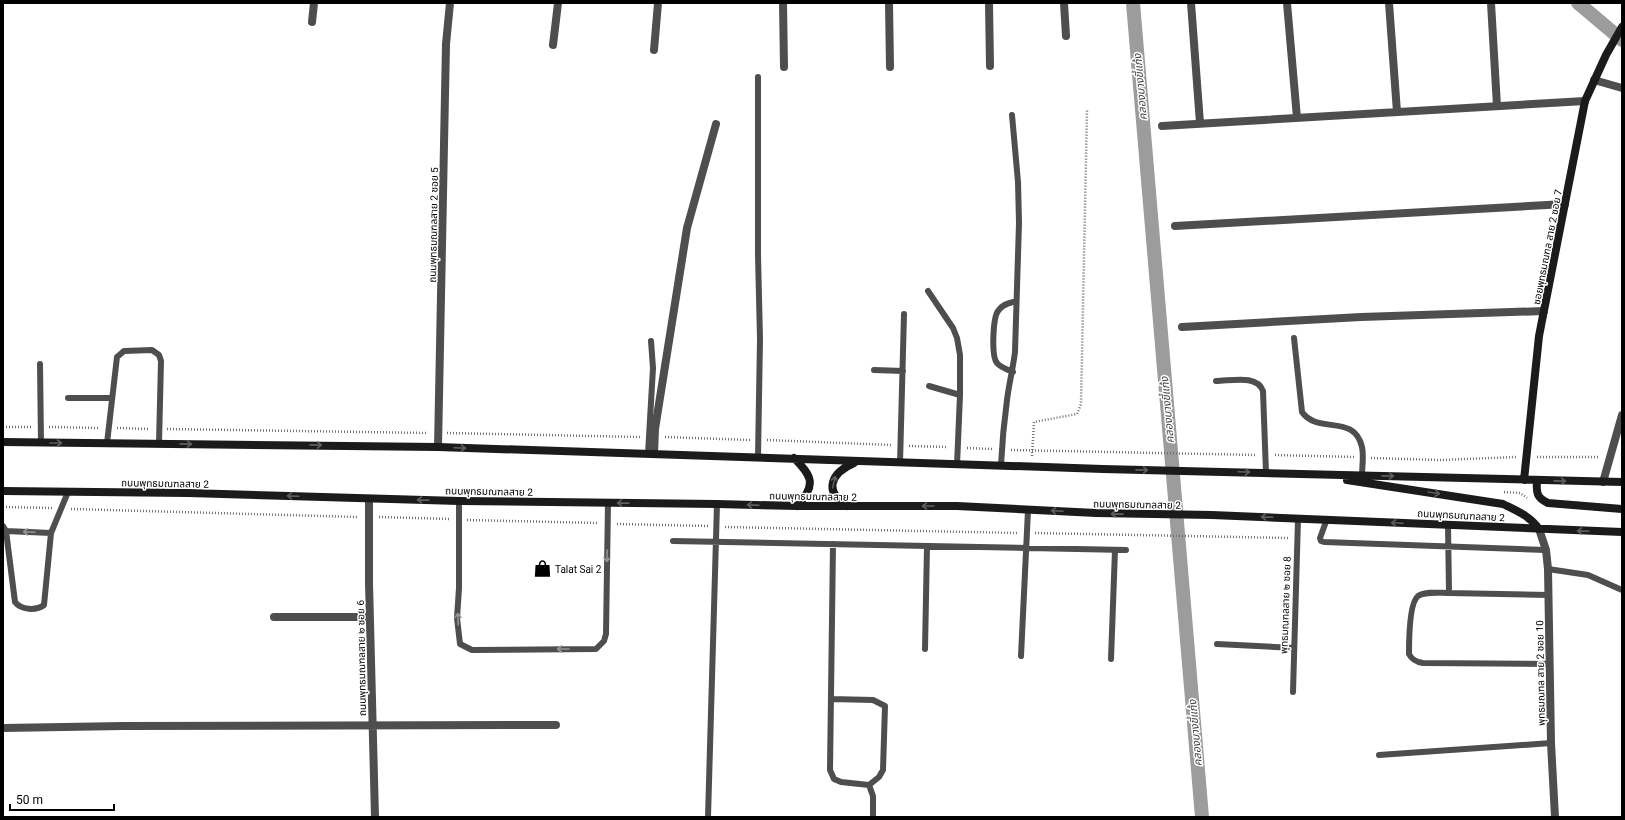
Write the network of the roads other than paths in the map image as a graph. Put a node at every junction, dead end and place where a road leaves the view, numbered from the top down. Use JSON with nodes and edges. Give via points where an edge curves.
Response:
{"nodes":[{"id":1,"x":314,"y":3,"type":"edge"},
{"id":2,"x":450,"y":3,"type":"edge"},
{"id":3,"x":558,"y":3,"type":"edge"},
{"id":4,"x":658,"y":3,"type":"edge"},
{"id":5,"x":783,"y":3,"type":"edge"},
{"id":6,"x":889,"y":3,"type":"edge"},
{"id":7,"x":989,"y":3,"type":"edge"},
{"id":8,"x":1064,"y":3,"type":"edge"},
{"id":9,"x":1191,"y":3,"type":"edge"},
{"id":10,"x":1287,"y":3,"type":"edge"},
{"id":11,"x":1390,"y":3,"type":"edge"},
{"id":12,"x":1491,"y":3,"type":"edge"},
{"id":13,"x":312,"y":22,"type":"dead end"},
{"id":14,"x":1622,"y":28,"type":"edge"},
{"id":15,"x":1066,"y":36,"type":"dead end"},
{"id":16,"x":553,"y":45,"type":"dead end"},
{"id":17,"x":654,"y":50,"type":"dead end"},
{"id":18,"x":990,"y":66,"type":"dead end"},
{"id":19,"x":784,"y":67,"type":"dead end"},
{"id":20,"x":890,"y":67,"type":"dead end"},
{"id":21,"x":758,"y":77,"type":"dead end"},
{"id":22,"x":1594,"y":80,"type":"junction"},
{"id":23,"x":1622,"y":88,"type":"edge"},
{"id":24,"x":1585,"y":101,"type":"junction"},
{"id":25,"x":1497,"y":106,"type":"junction"},
{"id":26,"x":1397,"y":112,"type":"junction"},
{"id":27,"x":1012,"y":115,"type":"dead end"},
{"id":28,"x":1297,"y":118,"type":"junction"},
{"id":29,"x":1200,"y":123,"type":"junction"},
{"id":30,"x":716,"y":124,"type":"dead end"},
{"id":31,"x":1162,"y":126,"type":"dead end"},
{"id":32,"x":1565,"y":204,"type":"junction"},
{"id":33,"x":1174,"y":226,"type":"dead end"},
{"id":34,"x":928,"y":291,"type":"dead end"},
{"id":35,"x":1016,"y":300,"type":"junction"},
{"id":36,"x":1544,"y":311,"type":"junction"},
{"id":37,"x":904,"y":314,"type":"dead end"},
{"id":38,"x":1182,"y":327,"type":"dead end"},
{"id":39,"x":1294,"y":338,"type":"dead end"},
{"id":40,"x":652,"y":341,"type":"dead end"},
{"id":41,"x":40,"y":364,"type":"dead end"},
{"id":42,"x":874,"y":370,"type":"dead end"},
{"id":43,"x":903,"y":371,"type":"junction"},
{"id":44,"x":1013,"y":372,"type":"junction"},
{"id":45,"x":1216,"y":381,"type":"dead end"},
{"id":46,"x":929,"y":386,"type":"dead end"},
{"id":47,"x":960,"y":395,"type":"junction"},
{"id":48,"x":68,"y":398,"type":"dead end"},
{"id":49,"x":112,"y":398,"type":"junction"},
{"id":50,"x":1622,"y":415,"type":"edge"},
{"id":51,"x":651,"y":437,"type":"junction"},
{"id":52,"x":3,"y":442,"type":"edge"},
{"id":53,"x":41,"y":442,"type":"junction"},
{"id":54,"x":107,"y":443,"type":"junction"},
{"id":55,"x":159,"y":443,"type":"junction"},
{"id":56,"x":438,"y":447,"type":"junction"},
{"id":57,"x":651,"y":454,"type":"junction"},
{"id":58,"x":758,"y":457,"type":"junction"},
{"id":59,"x":794,"y":458,"type":"junction"},
{"id":60,"x":856,"y":462,"type":"junction"},
{"id":61,"x":900,"y":463,"type":"junction"},
{"id":62,"x":957,"y":464,"type":"junction"},
{"id":63,"x":1001,"y":465,"type":"junction"},
{"id":64,"x":1266,"y":473,"type":"junction"},
{"id":65,"x":1313,"y":474,"type":"junction"},
{"id":66,"x":1362,"y":476,"type":"junction"},
{"id":67,"x":1524,"y":480,"type":"junction"},
{"id":68,"x":1537,"y":481,"type":"junction"},
{"id":69,"x":1603,"y":482,"type":"junction"},
{"id":70,"x":1622,"y":482,"type":"edge"},
{"id":71,"x":3,"y":491,"type":"edge"},
{"id":72,"x":68,"y":492,"type":"junction"},
{"id":73,"x":369,"y":499,"type":"junction"},
{"id":74,"x":459,"y":501,"type":"junction"},
{"id":75,"x":608,"y":502,"type":"junction"},
{"id":76,"x":717,"y":504,"type":"junction"},
{"id":77,"x":797,"y":506,"type":"junction"},
{"id":78,"x":848,"y":506,"type":"junction"},
{"id":79,"x":1622,"y":509,"type":"edge"},
{"id":80,"x":1028,"y":510,"type":"junction"},
{"id":81,"x":1298,"y":519,"type":"junction"},
{"id":82,"x":1327,"y":519,"type":"junction"},
{"id":83,"x":1448,"y":525,"type":"junction"},
{"id":84,"x":4,"y":529,"type":"edge"},
{"id":85,"x":1539,"y":529,"type":"junction"},
{"id":86,"x":1622,"y":532,"type":"edge"},
{"id":87,"x":51,"y":533,"type":"junction"},
{"id":88,"x":673,"y":541,"type":"dead end"},
{"id":89,"x":716,"y":543,"type":"junction"},
{"id":90,"x":833,"y":544,"type":"junction"},
{"id":91,"x":927,"y":546,"type":"junction"},
{"id":92,"x":1448,"y":547,"type":"junction"},
{"id":93,"x":1026,"y":548,"type":"junction"},
{"id":94,"x":1115,"y":550,"type":"junction"},
{"id":95,"x":1126,"y":550,"type":"dead end"},
{"id":96,"x":1546,"y":550,"type":"junction"},
{"id":97,"x":1548,"y":568,"type":"junction"},
{"id":98,"x":1622,"y":590,"type":"edge"},
{"id":99,"x":1449,"y":593,"type":"junction"},
{"id":100,"x":1549,"y":596,"type":"junction"},
{"id":101,"x":274,"y":617,"type":"dead end"},
{"id":102,"x":370,"y":617,"type":"junction"},
{"id":103,"x":1217,"y":644,"type":"dead end"},
{"id":104,"x":1294,"y":648,"type":"junction"},
{"id":105,"x":925,"y":649,"type":"dead end"},
{"id":106,"x":1021,"y":656,"type":"dead end"},
{"id":107,"x":1111,"y":659,"type":"dead end"},
{"id":108,"x":1549,"y":664,"type":"junction"},
{"id":109,"x":1293,"y":692,"type":"dead end"},
{"id":110,"x":831,"y":699,"type":"junction"},
{"id":111,"x":373,"y":725,"type":"junction"},
{"id":112,"x":556,"y":725,"type":"dead end"},
{"id":113,"x":3,"y":728,"type":"edge"},
{"id":114,"x":1551,"y":743,"type":"junction"},
{"id":115,"x":1379,"y":755,"type":"dead end"},
{"id":116,"x":869,"y":785,"type":"junction"},
{"id":117,"x":375,"y":817,"type":"edge"},
{"id":118,"x":708,"y":817,"type":"edge"},
{"id":119,"x":873,"y":817,"type":"edge"},
{"id":120,"x":1555,"y":817,"type":"edge"}],
"edges":[{"from":1,"to":13,"type":"street"},
{"from":2,"to":56,"type":"street","name":"ถนนพุทธมณฑลสาย 2 ซอย 5","via":[[446,44]]},
{"from":3,"to":16,"type":"street"},
{"from":4,"to":17,"type":"street"},
{"from":5,"to":19,"type":"street"},
{"from":6,"to":20,"type":"street"},
{"from":7,"to":18,"type":"street"},
{"from":8,"to":15,"type":"street"},
{"from":9,"to":29,"type":"street"},
{"from":10,"to":28,"type":"street"},
{"from":11,"to":26,"type":"street"},
{"from":12,"to":25,"type":"street"},
{"from":14,"to":22,"type":"main road","name":"ซอยพุทธมณฑล สาย 2 ซอย 7"},
{"from":21,"to":58,"type":"lane"},
{"from":22,"to":23,"type":"street"},
{"from":22,"to":24,"type":"main road","name":"ซอยพุทธมณฑล สาย 2 ซอย 7"},
{"from":24,"to":25,"type":"street"},
{"from":24,"to":32,"type":"main road","name":"ซอยพุทธมณฑล สาย 2 ซอย 7"},
{"from":25,"to":26,"type":"street"},
{"from":26,"to":28,"type":"street"},
{"from":27,"to":35,"type":"lane","via":[[1019,223]]},
{"from":28,"to":29,"type":"street"},
{"from":29,"to":31,"type":"street"},
{"from":30,"to":51,"type":"street","via":[[687,228]]},
{"from":32,"to":33,"type":"street"},
{"from":32,"to":36,"type":"main road","name":"ซอยพุทธมณฑล สาย 2 ซอย 7"},
{"from":34,"to":47,"type":"lane","via":[[957,338],[960,355]]},
{"from":35,"to":44,"type":"lane"},
{"from":35,"to":44,"type":"lane","via":[[998,310],[993,335],[996,363]]},
{"from":36,"to":38,"type":"street","via":[[1360,317]]},
{"from":36,"to":67,"type":"main road","name":"ซอยพุทธมณฑล สาย 2 ซอย 7","via":[[1538,343]]},
{"from":37,"to":43,"type":"lane"},
{"from":39,"to":66,"type":"lane","via":[[1302,412],[1305,418],[1316,423],[1345,426],[1356,434],[1362,448]]},
{"from":40,"to":51,"type":"lane"},
{"from":41,"to":53,"type":"lane"},
{"from":42,"to":43,"type":"lane"},
{"from":43,"to":61,"type":"lane"},
{"from":44,"to":63,"type":"lane","via":[[1007,399]]},
{"from":45,"to":64,"type":"lane","via":[[1250,380],[1260,385]]},
{"from":46,"to":47,"type":"lane"},
{"from":47,"to":62,"type":"lane"},
{"from":48,"to":49,"type":"lane"},
{"from":49,"to":54,"type":"lane"},
{"from":49,"to":55,"type":"lane","via":[[116,360],[120,354],[124,351],[156,352],[161,361]]},
{"from":50,"to":69,"type":"street"},
{"from":51,"to":57,"type":"street"},
{"from":52,"to":53,"type":"main road"},
{"from":53,"to":54,"type":"main road","one_way":true},
{"from":54,"to":55,"type":"main road"},
{"from":55,"to":56,"type":"main road","one_way":true},
{"from":56,"to":57,"type":"main road","one_way":true},
{"from":57,"to":58,"type":"main road"},
{"from":58,"to":59,"type":"main road"},
{"from":59,"to":60,"type":"main road"},
{"from":59,"to":77,"type":"main road","via":[[809,475],[809,487],[805,498]]},
{"from":60,"to":61,"type":"main road"},
{"from":78,"to":60,"type":"main road","one_way":true,"via":[[834,495],[834,482],[840,470]]},
{"from":61,"to":62,"type":"main road"},
{"from":62,"to":63,"type":"main road"},
{"from":63,"to":64,"type":"main road","one_way":true},
{"from":64,"to":65,"type":"main road"},
{"from":65,"to":66,"type":"main road"},
{"from":65,"to":85,"type":"main road","one_way":true,"via":[[1504,504],[1529,518]]},
{"from":66,"to":67,"type":"main road","one_way":true},
{"from":67,"to":68,"type":"main road"},
{"from":68,"to":69,"type":"main road","one_way":true},
{"from":68,"to":79,"type":"main road","via":[[1537,494],[1541,500],[1548,503]]},
{"from":69,"to":70,"type":"main road"},
{"from":71,"to":72,"type":"main road","name":"ถนนพุทธมณฑลสาย 2"},
{"from":73,"to":72,"type":"main road","name":"ถนนพุทธมณฑลสาย 2","one_way":true},
{"from":72,"to":87,"type":"lane"},
{"from":74,"to":73,"type":"main road","name":"ถนนพุทธมณฑลสาย 2","one_way":true},
{"from":73,"to":102,"type":"street","name":"ถนนพุทธมณฑลสาย ๒ ซอย 6"},
{"from":74,"to":75,"type":"main road","name":"ถนนพุทธมณฑลสาย 2"},
{"from":75,"to":74,"type":"lane","one_way":true,"via":[[604,641],[596,649],[472,650],[460,644],[457,618]]},
{"from":76,"to":75,"type":"main road","name":"ถนนพุทธมณฑลสาย 2","one_way":true},
{"from":77,"to":76,"type":"main road","name":"ถนนพุทธมณฑลสาย 2","one_way":true},
{"from":76,"to":89,"type":"lane"},
{"from":77,"to":78,"type":"main road","name":"ถนนพุทธมณฑลสาย 2"},
{"from":80,"to":78,"type":"main road","name":"ถนนพุทธมณฑลสาย 2","one_way":true,"via":[[957,506]]},
{"from":81,"to":80,"type":"main road","name":"ถนนพุทธมณฑลสาย 2","one_way":true},
{"from":80,"to":93,"type":"lane"},
{"from":81,"to":82,"type":"main road","name":"ถนนพุทธมณฑลสาย 2"},
{"from":81,"to":104,"type":"lane","name":"พุทธมณฑลสาย ๒ ซอย 8"},
{"from":83,"to":82,"type":"main road","name":"ถนนพุทธมณฑลสาย 2","one_way":true},
{"from":82,"to":92,"type":"lane","via":[[1320,538],[1324,542]]},
{"from":83,"to":85,"type":"main road","name":"ถนนพุทธมณฑลสาย 2"},
{"from":83,"to":92,"type":"lane"},
{"from":87,"to":84,"type":"lane","one_way":true},
{"from":84,"to":87,"type":"lane","via":[[15,602],[21,608],[37,609],[44,605]]},
{"from":86,"to":85,"type":"main road","name":"ถนนพุทธมณฑลสาย 2","one_way":true},
{"from":85,"to":96,"type":"street","name":"พุทธมณฑล สาย 2 ซอย 10"},
{"from":88,"to":89,"type":"lane"},
{"from":89,"to":90,"type":"lane"},
{"from":89,"to":118,"type":"lane"},
{"from":90,"to":91,"type":"lane"},
{"from":90,"to":110,"type":"lane"},
{"from":91,"to":93,"type":"lane"},
{"from":91,"to":105,"type":"lane"},
{"from":92,"to":96,"type":"lane"},
{"from":92,"to":99,"type":"lane"},
{"from":93,"to":94,"type":"lane"},
{"from":93,"to":106,"type":"lane"},
{"from":94,"to":95,"type":"lane"},
{"from":94,"to":107,"type":"lane"},
{"from":96,"to":97,"type":"street","name":"พุทธมณฑล สาย 2 ซอย 10"},
{"from":97,"to":98,"type":"lane","via":[[1588,575]]},
{"from":97,"to":100,"type":"street","name":"พุทธมณฑล สาย 2 ซอย 10"},
{"from":99,"to":100,"type":"lane"},
{"from":99,"to":108,"type":"lane","via":[[1424,594],[1418,596],[1413,604],[1409,654],[1416,662]]},
{"from":100,"to":108,"type":"street","name":"พุทธมณฑล สาย 2 ซอย 10"},
{"from":101,"to":102,"type":"street"},
{"from":102,"to":111,"type":"street","name":"ถนนพุทธมณฑลสาย ๒ ซอย 6"},
{"from":103,"to":104,"type":"lane"},
{"from":104,"to":109,"type":"lane","name":"พุทธมณฑลสาย ๒ ซอย 8"},
{"from":108,"to":114,"type":"street","name":"พุทธมณฑล สาย 2 ซอย 10"},
{"from":110,"to":116,"type":"lane","via":[[830,770],[834,779],[841,782]]},
{"from":110,"to":116,"type":"lane","via":[[873,700],[885,706],[883,770]]},
{"from":111,"to":112,"type":"street"},
{"from":111,"to":113,"type":"street"},
{"from":111,"to":117,"type":"street","name":"ถนนพุทธมณฑลสาย ๒ ซอย 6"},
{"from":114,"to":115,"type":"lane"},
{"from":114,"to":120,"type":"street","name":"พุทธมณฑล สาย 2 ซอย 10"},
{"from":116,"to":119,"type":"lane","via":[[873,796]]}]}
